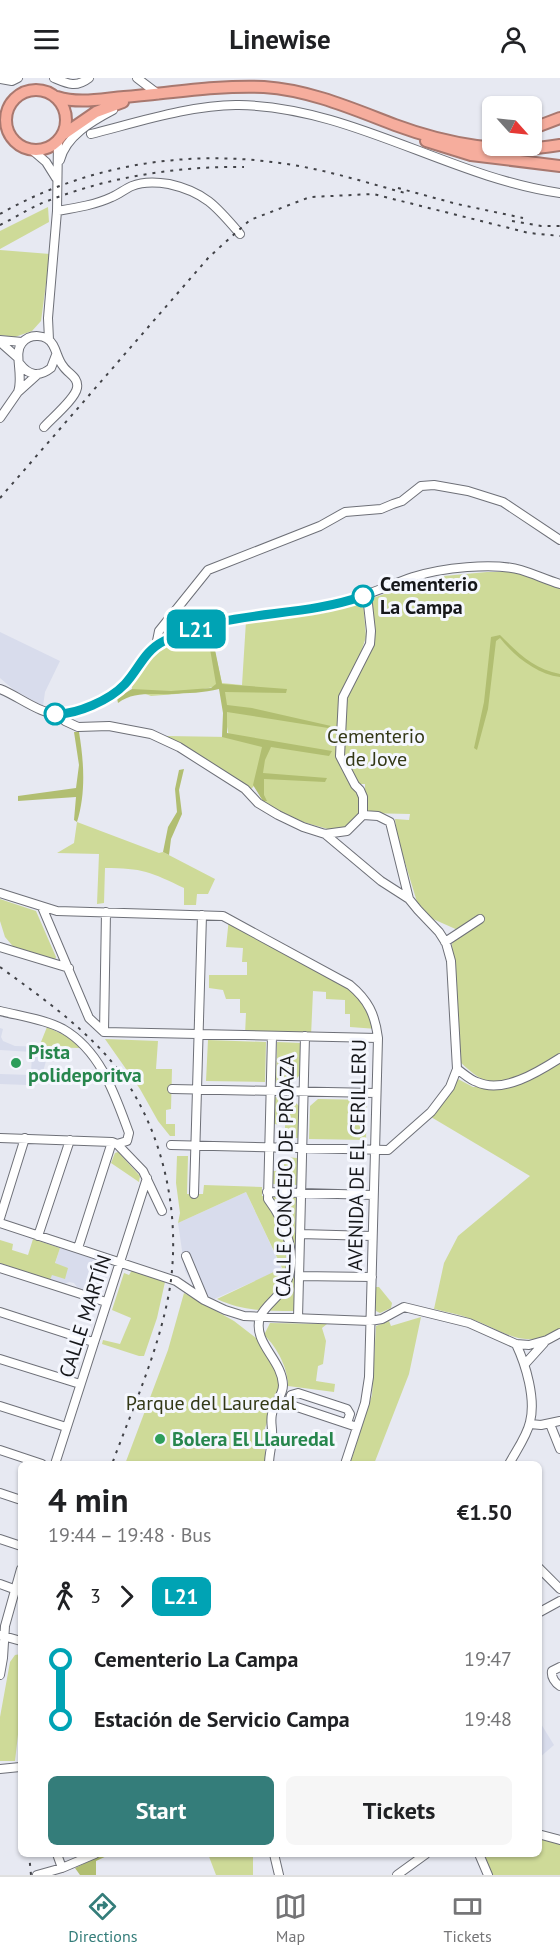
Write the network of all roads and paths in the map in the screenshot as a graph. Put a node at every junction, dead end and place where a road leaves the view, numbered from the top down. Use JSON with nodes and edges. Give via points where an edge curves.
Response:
{"nodes":[{"id":1,"x":18,"y":78,"type":"edge"},
{"id":2,"x":54,"y":78,"type":"edge"},
{"id":3,"x":89,"y":78,"type":"edge"},
{"id":4,"x":137,"y":78,"type":"edge"},
{"id":5,"x":0,"y":79,"type":"edge"},
{"id":6,"x":158,"y":94,"type":"junction"},
{"id":7,"x":57,"y":97,"type":"junction"},
{"id":8,"x":129,"y":101,"type":"junction"},
{"id":9,"x":4,"y":110,"type":"edge"},
{"id":10,"x":375,"y":117,"type":"junction"},
{"id":11,"x":560,"y":118,"type":"edge"},
{"id":12,"x":542,"y":125,"type":"edge"},
{"id":13,"x":397,"y":126,"type":"junction"},
{"id":14,"x":91,"y":134,"type":"dead end"},
{"id":15,"x":61,"y":138,"type":"junction"},
{"id":16,"x":0,"y":139,"type":"edge"},
{"id":17,"x":13,"y":140,"type":"junction"},
{"id":18,"x":482,"y":141,"type":"edge"},
{"id":19,"x":560,"y":145,"type":"edge"},
{"id":20,"x":32,"y":150,"type":"junction"},
{"id":21,"x":560,"y":166,"type":"edge"},
{"id":22,"x":56,"y":174,"type":"junction"},
{"id":23,"x":560,"y":193,"type":"edge"},
{"id":24,"x":57,"y":211,"type":"junction"},
{"id":25,"x":240,"y":234,"type":"dead end"},
{"id":26,"x":48,"y":318,"type":"junction"},
{"id":27,"x":34,"y":335,"type":"junction"},
{"id":28,"x":49,"y":340,"type":"junction"},
{"id":29,"x":0,"y":341,"type":"edge"},
{"id":30,"x":22,"y":342,"type":"junction"},
{"id":31,"x":56,"y":354,"type":"junction"},
{"id":32,"x":18,"y":360,"type":"junction"},
{"id":33,"x":66,"y":371,"type":"junction"},
{"id":34,"x":42,"y":373,"type":"junction"},
{"id":35,"x":18,"y":392,"type":"junction"},
{"id":36,"x":0,"y":418,"type":"edge"},
{"id":37,"x":44,"y":427,"type":"dead end"},
{"id":38,"x":560,"y":540,"type":"edge"},
{"id":39,"x":560,"y":584,"type":"edge"},
{"id":40,"x":367,"y":595,"type":"junction"},
{"id":41,"x":156,"y":646,"type":"junction"},
{"id":42,"x":0,"y":684,"type":"edge"},
{"id":43,"x":0,"y":689,"type":"edge"},
{"id":44,"x":10,"y":693,"type":"junction"},
{"id":45,"x":63,"y":714,"type":"junction"},
{"id":46,"x":363,"y":815,"type":"junction"},
{"id":47,"x":325,"y":834,"type":"junction"},
{"id":48,"x":0,"y":892,"type":"edge"},
{"id":49,"x":409,"y":899,"type":"junction"},
{"id":50,"x":42,"y":907,"type":"junction"},
{"id":51,"x":57,"y":910,"type":"junction"},
{"id":52,"x":106,"y":912,"type":"junction"},
{"id":53,"x":202,"y":915,"type":"junction"},
{"id":54,"x":480,"y":919,"type":"dead end"},
{"id":55,"x":50,"y":927,"type":"junction"},
{"id":56,"x":445,"y":942,"type":"junction"},
{"id":57,"x":0,"y":947,"type":"edge"},
{"id":58,"x":69,"y":968,"type":"junction"},
{"id":59,"x":0,"y":1011,"type":"edge"},
{"id":60,"x":105,"y":1013,"type":"junction"},
{"id":61,"x":89,"y":1018,"type":"junction"},
{"id":62,"x":104,"y":1032,"type":"junction"},
{"id":63,"x":199,"y":1034,"type":"junction"},
{"id":64,"x":272,"y":1036,"type":"junction"},
{"id":65,"x":308,"y":1036,"type":"junction"},
{"id":66,"x":378,"y":1038,"type":"junction"},
{"id":67,"x":560,"y":1058,"type":"edge"},
{"id":68,"x":457,"y":1069,"type":"junction"},
{"id":69,"x":172,"y":1089,"type":"dead end"},
{"id":70,"x":197,"y":1089,"type":"junction"},
{"id":71,"x":270,"y":1091,"type":"junction"},
{"id":72,"x":304,"y":1092,"type":"junction"},
{"id":73,"x":376,"y":1093,"type":"junction"},
{"id":74,"x":0,"y":1138,"type":"edge"},
{"id":75,"x":25,"y":1138,"type":"junction"},
{"id":76,"x":70,"y":1140,"type":"junction"},
{"id":77,"x":115,"y":1143,"type":"junction"},
{"id":78,"x":171,"y":1145,"type":"dead end"},
{"id":79,"x":195,"y":1146,"type":"junction"},
{"id":80,"x":268,"y":1148,"type":"junction"},
{"id":81,"x":302,"y":1149,"type":"junction"},
{"id":82,"x":374,"y":1151,"type":"junction"},
{"id":83,"x":147,"y":1178,"type":"junction"},
{"id":84,"x":267,"y":1192,"type":"junction"},
{"id":85,"x":301,"y":1193,"type":"junction"},
{"id":86,"x":194,"y":1194,"type":"dead end"},
{"id":87,"x":373,"y":1195,"type":"junction"},
{"id":88,"x":162,"y":1211,"type":"dead end"},
{"id":89,"x":0,"y":1218,"type":"edge"},
{"id":90,"x":0,"y":1223,"type":"edge"},
{"id":91,"x":300,"y":1234,"type":"junction"},
{"id":92,"x":38,"y":1236,"type":"junction"},
{"id":93,"x":372,"y":1236,"type":"junction"},
{"id":94,"x":289,"y":1245,"type":"junction"},
{"id":95,"x":78,"y":1248,"type":"junction"},
{"id":96,"x":186,"y":1256,"type":"dead end"},
{"id":97,"x":119,"y":1262,"type":"junction"},
{"id":98,"x":0,"y":1268,"type":"edge"},
{"id":99,"x":288,"y":1278,"type":"junction"},
{"id":100,"x":299,"y":1278,"type":"junction"},
{"id":101,"x":372,"y":1278,"type":"junction"},
{"id":102,"x":204,"y":1300,"type":"junction"},
{"id":103,"x":106,"y":1302,"type":"junction"},
{"id":104,"x":0,"y":1312,"type":"edge"},
{"id":105,"x":260,"y":1317,"type":"junction"},
{"id":106,"x":298,"y":1318,"type":"junction"},
{"id":107,"x":370,"y":1321,"type":"junction"},
{"id":108,"x":560,"y":1333,"type":"edge"},
{"id":109,"x":547,"y":1340,"type":"junction"},
{"id":110,"x":93,"y":1342,"type":"junction"},
{"id":111,"x":516,"y":1344,"type":"junction"},
{"id":112,"x":0,"y":1359,"type":"edge"},
{"id":113,"x":525,"y":1364,"type":"junction"},
{"id":114,"x":80,"y":1384,"type":"junction"},
{"id":115,"x":281,"y":1397,"type":"junction"},
{"id":116,"x":290,"y":1400,"type":"junction"},
{"id":117,"x":0,"y":1406,"type":"edge"},
{"id":118,"x":560,"y":1421,"type":"edge"},
{"id":119,"x":347,"y":1423,"type":"junction"},
{"id":120,"x":530,"y":1424,"type":"junction"},
{"id":121,"x":550,"y":1424,"type":"junction"},
{"id":122,"x":66,"y":1427,"type":"junction"},
{"id":123,"x":357,"y":1427,"type":"junction"},
{"id":124,"x":560,"y":1449,"type":"edge"},
{"id":125,"x":0,"y":1450,"type":"edge"},
{"id":126,"x":33,"y":1461,"type":"edge"},
{"id":127,"x":56,"y":1461,"type":"edge"},
{"id":128,"x":269,"y":1461,"type":"edge"},
{"id":129,"x":346,"y":1461,"type":"edge"},
{"id":130,"x":511,"y":1461,"type":"edge"},
{"id":131,"x":0,"y":1493,"type":"edge"},
{"id":132,"x":18,"y":1499,"type":"edge"},
{"id":133,"x":0,"y":1539,"type":"edge"},
{"id":134,"x":18,"y":1545,"type":"edge"},
{"id":135,"x":542,"y":1571,"type":"edge"},
{"id":136,"x":18,"y":1580,"type":"edge"},
{"id":137,"x":0,"y":1584,"type":"edge"},
{"id":138,"x":11,"y":1588,"type":"dead end"},
{"id":139,"x":560,"y":1589,"type":"edge"},
{"id":140,"x":560,"y":1601,"type":"edge"},
{"id":141,"x":542,"y":1611,"type":"edge"},
{"id":142,"x":2,"y":1635,"type":"edge"},
{"id":143,"x":18,"y":1641,"type":"edge"},
{"id":144,"x":18,"y":1643,"type":"edge"},
{"id":145,"x":2,"y":1651,"type":"edge"},
{"id":146,"x":560,"y":1667,"type":"edge"},
{"id":147,"x":0,"y":1675,"type":"edge"},
{"id":148,"x":560,"y":1686,"type":"edge"},
{"id":149,"x":18,"y":1767,"type":"edge"},
{"id":150,"x":0,"y":1769,"type":"edge"},
{"id":151,"x":542,"y":1835,"type":"edge"},
{"id":152,"x":560,"y":1840,"type":"edge"},
{"id":153,"x":58,"y":1857,"type":"edge"},
{"id":154,"x":88,"y":1857,"type":"edge"},
{"id":155,"x":275,"y":1857,"type":"edge"},
{"id":156,"x":422,"y":1857,"type":"edge"},
{"id":157,"x":480,"y":1857,"type":"edge"},
{"id":158,"x":62,"y":1868,"type":"junction"},
{"id":159,"x":37,"y":1875,"type":"edge"},
{"id":160,"x":279,"y":1875,"type":"edge"},
{"id":161,"x":398,"y":1875,"type":"edge"},
{"id":162,"x":488,"y":1875,"type":"edge"}],
"edges":[{"from":1,"to":5,"type":"street"},
{"from":2,"to":3,"type":"street","via":[[73,86]]},
{"from":4,"to":6,"type":"street"},
{"from":6,"to":7,"type":"highway","via":[[88,102]]},
{"from":6,"to":8,"type":"highway"},
{"from":6,"to":10,"type":"highway","via":[[266,87],[308,94]]},
{"from":7,"to":9,"type":"highway","via":[[34,89],[14,98]]},
{"from":7,"to":15,"type":"highway","via":[[67,116]]},
{"from":8,"to":15,"type":"highway","via":[[104,108]]},
{"from":8,"to":22,"type":"street","via":[[70,141]]},
{"from":9,"to":17,"type":"highway"},
{"from":10,"to":13,"type":"highway"},
{"from":10,"to":18,"type":"highway"},
{"from":11,"to":12,"type":"highway"},
{"from":13,"to":19,"type":"highway","via":[[484,147]]},
{"from":13,"to":21,"type":"highway","via":[[415,137],[471,155]]},
{"from":14,"to":23,"type":"street","via":[[204,108],[271,107],[309,113],[503,181]]},
{"from":15,"to":20,"type":"highway","via":[[50,148]]},
{"from":15,"to":22,"type":"street"},
{"from":16,"to":17,"type":"highway"},
{"from":17,"to":20,"type":"highway"},
{"from":20,"to":22,"type":"street"},
{"from":22,"to":24,"type":"street"},
{"from":24,"to":25,"type":"street","via":[[110,198],[134,185],[161,183],[197,192]]},
{"from":24,"to":26,"type":"street"},
{"from":26,"to":27,"type":"street"},
{"from":26,"to":28,"type":"street"},
{"from":27,"to":28,"type":"street"},
{"from":27,"to":30,"type":"street"},
{"from":28,"to":31,"type":"street"},
{"from":29,"to":30,"type":"street"},
{"from":29,"to":32,"type":"street"},
{"from":30,"to":32,"type":"street"},
{"from":31,"to":33,"type":"street"},
{"from":31,"to":34,"type":"street","via":[[51,368]]},
{"from":32,"to":34,"type":"street","via":[[24,370]]},
{"from":32,"to":35,"type":"street"},
{"from":33,"to":34,"type":"street"},
{"from":33,"to":37,"type":"street","via":[[76,380],[77,388]]},
{"from":34,"to":35,"type":"street"},
{"from":35,"to":36,"type":"street"},
{"from":38,"to":41,"type":"street","via":[[503,502],[468,491],[421,486],[402,501],[381,509],[345,512],[320,526],[208,570],[159,632]]},
{"from":39,"to":40,"type":"street","via":[[520,570],[486,567],[415,576]]},
{"from":40,"to":41,"type":"street","via":[[320,608],[221,621]]},
{"from":40,"to":46,"type":"street","via":[[370,644],[343,697],[340,756],[363,797]]},
{"from":41,"to":45,"type":"street","via":[[116,692]]},
{"from":42,"to":44,"type":"street"},
{"from":43,"to":44,"type":"street"},
{"from":44,"to":45,"type":"street","via":[[44,710]]},
{"from":45,"to":47,"type":"street","via":[[65,721],[78,727],[109,726],[151,734],[245,789],[278,815]]},
{"from":46,"to":47,"type":"street","via":[[347,831]]},
{"from":46,"to":49,"type":"street","via":[[390,822]]},
{"from":47,"to":49,"type":"street"},
{"from":48,"to":50,"type":"street","name":"AVENIDA DE EL CERILLERU"},
{"from":49,"to":56,"type":"street"},
{"from":50,"to":51,"type":"street","name":"AVENIDA DE EL CERILLERU"},
{"from":50,"to":55,"type":"street"},
{"from":51,"to":52,"type":"street","name":"AVENIDA DE EL CERILLERU"},
{"from":51,"to":55,"type":"street"},
{"from":52,"to":53,"type":"street","name":"AVENIDA DE EL CERILLERU"},
{"from":52,"to":60,"type":"street"},
{"from":53,"to":63,"type":"street"},
{"from":53,"to":66,"type":"street","name":"AVENIDA DE EL CERILLERU","via":[[232,919],[350,985],[370,1006]]},
{"from":54,"to":56,"type":"street"},
{"from":55,"to":58,"type":"street"},
{"from":56,"to":68,"type":"street","via":[[451,961]]},
{"from":57,"to":58,"type":"street"},
{"from":58,"to":61,"type":"street"},
{"from":59,"to":77,"type":"street","via":[[63,1029],[94,1059],[111,1084],[129,1133],[127,1141]]},
{"from":60,"to":61,"type":"street","via":[[100,1018]]},
{"from":60,"to":62,"type":"street"},
{"from":61,"to":62,"type":"street"},
{"from":62,"to":63,"type":"street"},
{"from":63,"to":64,"type":"street"},
{"from":63,"to":70,"type":"street"},
{"from":64,"to":65,"type":"street"},
{"from":64,"to":71,"type":"street"},
{"from":65,"to":66,"type":"street"},
{"from":65,"to":72,"type":"street","name":"CALLE CONCEJO DE PROAZA"},
{"from":66,"to":73,"type":"street","name":"AVENIDA DE EL CERILLERU"},
{"from":67,"to":68,"type":"street","via":[[524,1078],[491,1085],[477,1083]]},
{"from":68,"to":82,"type":"street","via":[[450,1087],[411,1132],[387,1150]]},
{"from":69,"to":70,"type":"street"},
{"from":70,"to":71,"type":"street"},
{"from":70,"to":79,"type":"street"},
{"from":71,"to":72,"type":"street"},
{"from":71,"to":80,"type":"street"},
{"from":72,"to":73,"type":"street"},
{"from":72,"to":81,"type":"street","name":"CALLE CONCEJO DE PROAZA"},
{"from":73,"to":82,"type":"street","name":"AVENIDA DE EL CERILLERU"},
{"from":74,"to":75,"type":"street"},
{"from":75,"to":76,"type":"street"},
{"from":75,"to":89,"type":"street"},
{"from":76,"to":77,"type":"street"},
{"from":76,"to":92,"type":"street"},
{"from":77,"to":83,"type":"street"},
{"from":77,"to":95,"type":"street"},
{"from":78,"to":79,"type":"street"},
{"from":79,"to":80,"type":"street"},
{"from":79,"to":86,"type":"street"},
{"from":80,"to":81,"type":"street"},
{"from":80,"to":84,"type":"street"},
{"from":81,"to":82,"type":"street"},
{"from":81,"to":85,"type":"street","name":"CALLE CONCEJO DE PROAZA"},
{"from":82,"to":87,"type":"street","name":"AVENIDA DE EL CERILLERU"},
{"from":83,"to":88,"type":"street"},
{"from":83,"to":97,"type":"street","name":"CALLE MARTÍN"},
{"from":84,"to":85,"type":"street"},
{"from":84,"to":94,"type":"street"},
{"from":85,"to":87,"type":"street"},
{"from":85,"to":91,"type":"street","name":"CALLE CONCEJO DE PROAZA"},
{"from":87,"to":93,"type":"street","name":"AVENIDA DE EL CERILLERU"},
{"from":90,"to":92,"type":"street"},
{"from":91,"to":93,"type":"street"},
{"from":91,"to":94,"type":"street"},
{"from":91,"to":100,"type":"street","name":"CALLE CONCEJO DE PROAZA"},
{"from":92,"to":95,"type":"street"},
{"from":93,"to":101,"type":"street","name":"AVENIDA DE EL CERILLERU"},
{"from":94,"to":99,"type":"street"},
{"from":95,"to":97,"type":"street"},
{"from":96,"to":102,"type":"street"},
{"from":97,"to":102,"type":"street","via":[[176,1281]]},
{"from":97,"to":103,"type":"street","name":"CALLE MARTÍN"},
{"from":98,"to":103,"type":"street"},
{"from":99,"to":100,"type":"street"},
{"from":99,"to":105,"type":"street"},
{"from":100,"to":101,"type":"street"},
{"from":100,"to":106,"type":"street","name":"CALLE CONCEJO DE PROAZA"},
{"from":101,"to":107,"type":"street","name":"AVENIDA DE EL CERILLERU"},
{"from":102,"to":105,"type":"street","via":[[244,1316]]},
{"from":103,"to":110,"type":"street","name":"CALLE MARTÍN"},
{"from":104,"to":110,"type":"street"},
{"from":105,"to":106,"type":"street"},
{"from":105,"to":115,"type":"street","via":[[260,1339],[278,1369],[283,1384]]},
{"from":106,"to":107,"type":"street"},
{"from":107,"to":111,"type":"street","via":[[404,1307],[411,1308],[470,1323]]},
{"from":107,"to":123,"type":"street","name":"AVENIDA DE EL CERILLERU","via":[[367,1390]]},
{"from":108,"to":109,"type":"street"},
{"from":109,"to":111,"type":"street"},
{"from":109,"to":113,"type":"street"},
{"from":110,"to":114,"type":"street","name":"CALLE MARTÍN"},
{"from":111,"to":113,"type":"street"},
{"from":112,"to":114,"type":"street"},
{"from":113,"to":120,"type":"street","via":[[532,1401]]},
{"from":114,"to":122,"type":"street","name":"CALLE MARTÍN"},
{"from":115,"to":116,"type":"street"},
{"from":115,"to":128,"type":"street","via":[[272,1415]]},
{"from":116,"to":119,"type":"street","via":[[294,1406]]},
{"from":116,"to":119,"type":"street","via":[[291,1395],[298,1393],[347,1410]]},
{"from":117,"to":122,"type":"street"},
{"from":118,"to":121,"type":"street"},
{"from":119,"to":123,"type":"street"},
{"from":120,"to":121,"type":"street"},
{"from":120,"to":130,"type":"street"},
{"from":121,"to":124,"type":"street"},
{"from":122,"to":127,"type":"street","name":"CALLE MARTÍN"},
{"from":123,"to":129,"type":"street","name":"AVENIDA DE EL CERILLERU"},
{"from":125,"to":126,"type":"street"},
{"from":131,"to":132,"type":"street"},
{"from":133,"to":134,"type":"street"},
{"from":135,"to":139,"type":"street"},
{"from":136,"to":142,"type":"street"},
{"from":137,"to":138,"type":"street"},
{"from":140,"to":141,"type":"street"},
{"from":142,"to":143,"type":"street"},
{"from":142,"to":145,"type":"street"},
{"from":144,"to":145,"type":"street"},
{"from":145,"to":147,"type":"street"},
{"from":146,"to":148,"type":"street","via":[[552,1671]]},
{"from":149,"to":150,"type":"street"},
{"from":151,"to":152,"type":"street"},
{"from":153,"to":158,"type":"street"},
{"from":154,"to":158,"type":"street"},
{"from":155,"to":160,"type":"street"},
{"from":156,"to":161,"type":"street"},
{"from":157,"to":162,"type":"street"},
{"from":158,"to":159,"type":"street"}]}
